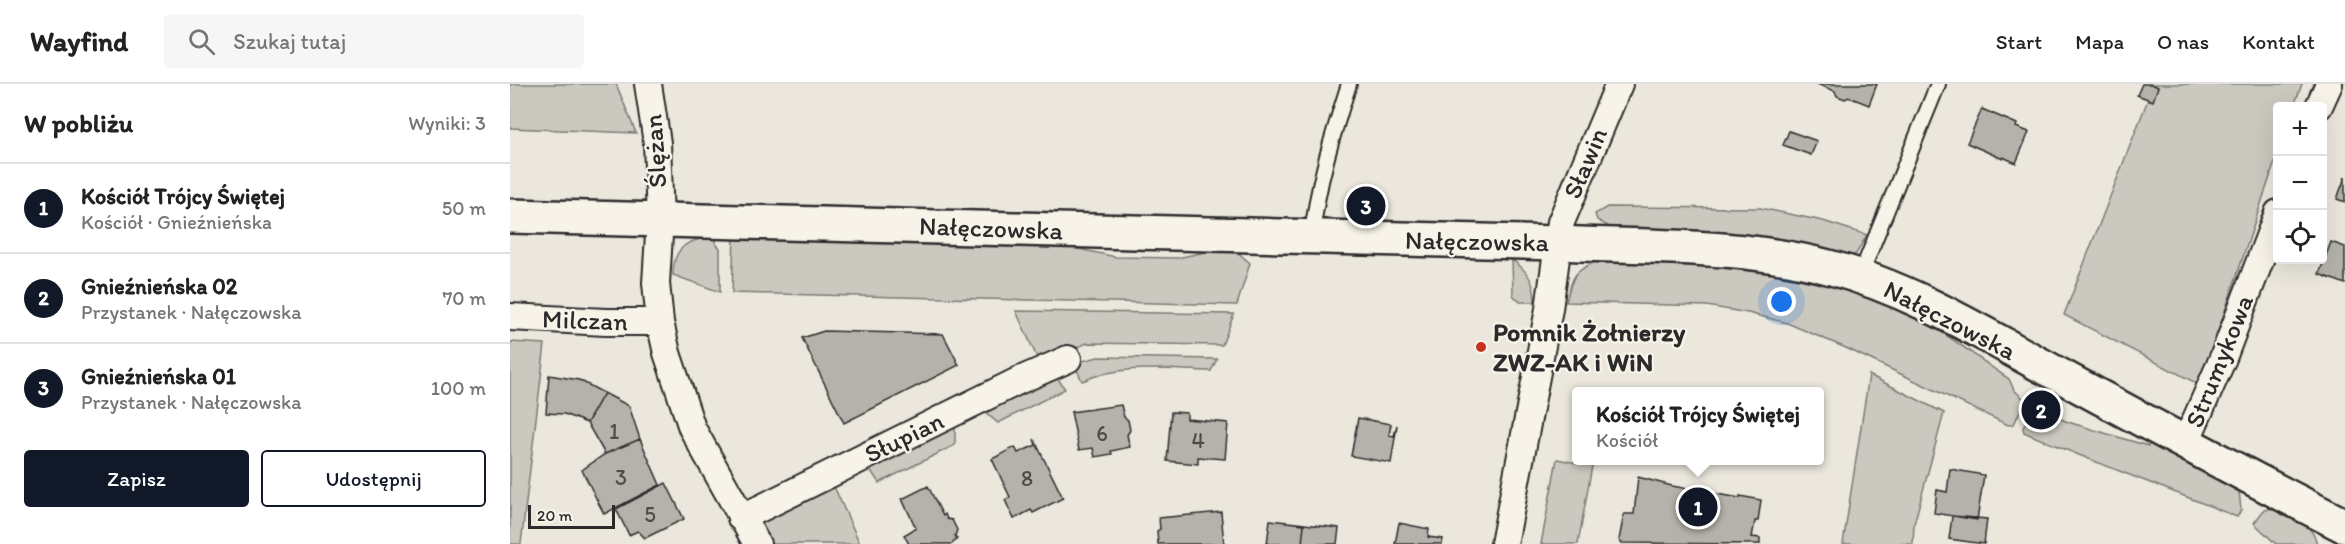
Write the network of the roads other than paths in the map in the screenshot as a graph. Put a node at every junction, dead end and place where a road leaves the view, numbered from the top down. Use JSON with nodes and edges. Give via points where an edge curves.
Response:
{"nodes":[{"id":1,"x":648,"y":84,"type":"edge"},
{"id":2,"x":1349,"y":84,"type":"edge"},
{"id":3,"x":1619,"y":84,"type":"edge"},
{"id":4,"x":1938,"y":84,"type":"edge"},
{"id":5,"x":2329,"y":84,"type":"edge"},
{"id":6,"x":2321,"y":102,"type":"edge"},
{"id":7,"x":510,"y":216,"type":"edge"},
{"id":8,"x":660,"y":219,"type":"junction"},
{"id":9,"x":2273,"y":224,"type":"edge"},
{"id":10,"x":1312,"y":237,"type":"junction"},
{"id":11,"x":1558,"y":243,"type":"junction"},
{"id":12,"x":1860,"y":276,"type":"junction"},
{"id":13,"x":510,"y":317,"type":"edge"},
{"id":14,"x":660,"y":322,"type":"junction"},
{"id":15,"x":1068,"y":359,"type":"dead end"},
{"id":16,"x":2186,"y":442,"type":"junction"},
{"id":17,"x":741,"y":518,"type":"junction"},
{"id":18,"x":2345,"y":526,"type":"edge"},
{"id":19,"x":757,"y":544,"type":"edge"},
{"id":20,"x":1504,"y":544,"type":"edge"}],
"edges":[{"from":1,"to":8,"type":"street","name":"Ślężan","via":[[657,143]]},
{"from":2,"to":10,"type":"lane","via":[[1327,158]]},
{"from":3,"to":11,"type":"street","name":"Sławin","via":[[1562,216]]},
{"from":4,"to":12,"type":"lane"},
{"from":5,"to":6,"type":"street"},
{"from":7,"to":8,"type":"main road","name":"Nałęczowska"},
{"from":8,"to":10,"type":"main road","name":"Nałęczowska"},
{"from":8,"to":14,"type":"street","via":[[656,283]]},
{"from":9,"to":16,"type":"street","name":"Strumykowa"},
{"from":10,"to":11,"type":"main road","name":"Nałęczowska"},
{"from":11,"to":12,"type":"main road","name":"Nałęczowska","via":[[1746,253],[1818,264]]},
{"from":11,"to":20,"type":"street","name":"Sławin"},
{"from":12,"to":16,"type":"main road","name":"Nałęczowska","via":[[1937,309]]},
{"from":13,"to":14,"type":"street","name":"Milczan"},
{"from":14,"to":17,"type":"street","via":[[692,428]]},
{"from":15,"to":17,"type":"street","name":"Słupian"},
{"from":16,"to":18,"type":"main road","name":"Nałęczowska"},
{"from":17,"to":19,"type":"street"}]}
